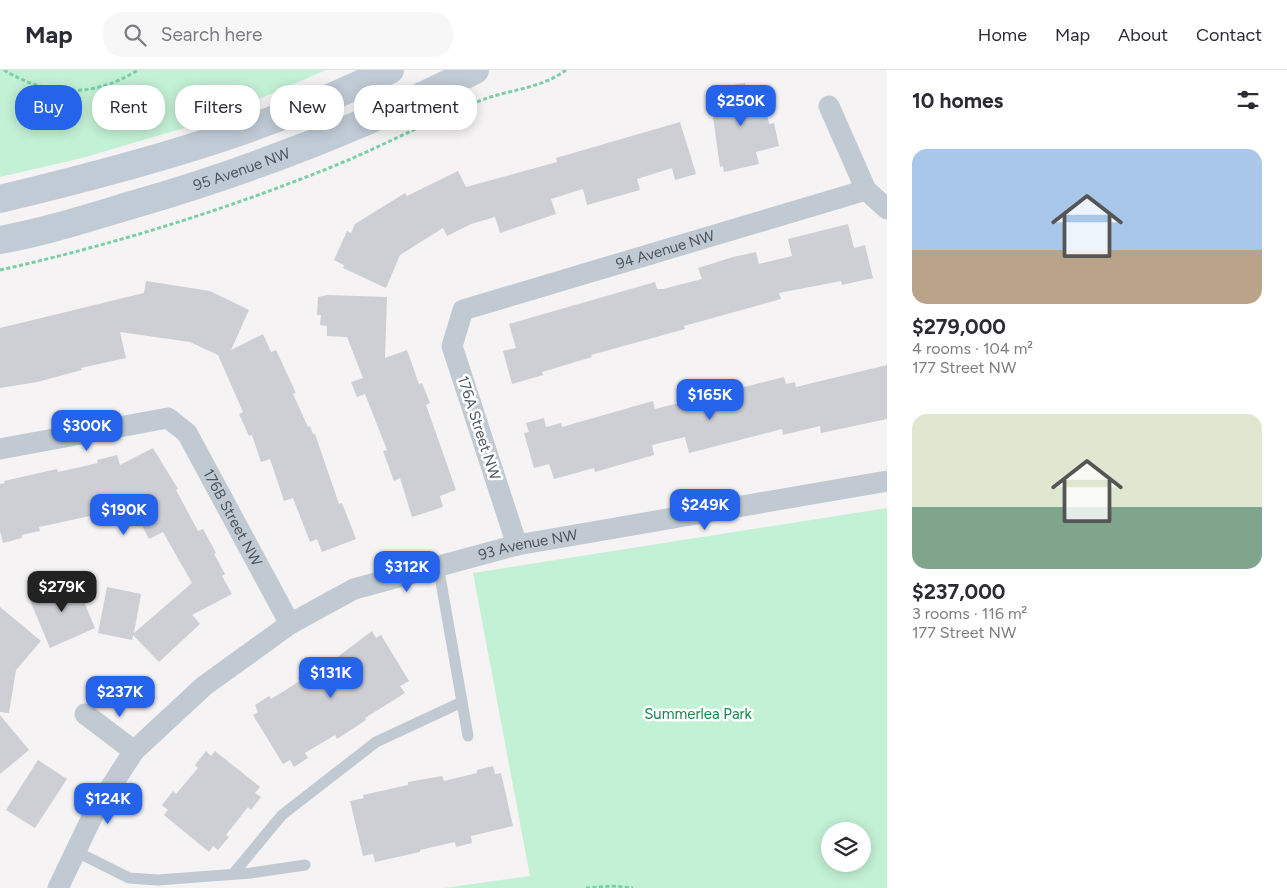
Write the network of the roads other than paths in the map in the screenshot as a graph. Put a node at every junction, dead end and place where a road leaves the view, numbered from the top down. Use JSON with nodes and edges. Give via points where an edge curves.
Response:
{"nodes":[{"id":1,"x":390,"y":70,"type":"edge"},
{"id":2,"x":475,"y":70,"type":"edge"},
{"id":3,"x":829,"y":106,"type":"dead end"},
{"id":4,"x":866,"y":190,"type":"junction"},
{"id":5,"x":0,"y":199,"type":"edge"},
{"id":6,"x":887,"y":209,"type":"edge"},
{"id":7,"x":0,"y":240,"type":"edge"},
{"id":8,"x":463,"y":310,"type":"joint"},
{"id":9,"x":0,"y":449,"type":"edge"},
{"id":10,"x":887,"y":480,"type":"edge"},
{"id":11,"x":517,"y":545,"type":"junction"},
{"id":12,"x":438,"y":565,"type":"junction"},
{"id":13,"x":290,"y":624,"type":"junction"},
{"id":14,"x":462,"y":702,"type":"junction"},
{"id":15,"x":85,"y":714,"type":"dead end"},
{"id":16,"x":468,"y":736,"type":"dead end"},
{"id":17,"x":134,"y":751,"type":"junction"},
{"id":18,"x":75,"y":851,"type":"junction"},
{"id":19,"x":305,"y":865,"type":"dead end"},
{"id":20,"x":233,"y":874,"type":"junction"},
{"id":21,"x":58,"y":888,"type":"edge"}],
"edges":[{"from":1,"to":5,"type":"main road","via":[[276,119],[194,147],[103,174]]},
{"from":2,"to":7,"type":"main road","name":"95 Avenue NW","via":[[433,92],[307,146],[218,180]]},
{"from":3,"to":4,"type":"street"},
{"from":4,"to":6,"type":"street"},
{"from":4,"to":8,"type":"street","name":"94 Avenue NW"},
{"from":8,"to":11,"type":"street","name":"176A Street NW","via":[[452,346]]},
{"from":9,"to":13,"type":"street","name":"176B Street NW","via":[[168,418],[187,433]]},
{"from":10,"to":11,"type":"street","name":"93 Avenue NW"},
{"from":11,"to":12,"type":"street","name":"93 Avenue NW"},
{"from":12,"to":13,"type":"street","name":"93 Avenue NW","via":[[354,589]]},
{"from":12,"to":14,"type":"lane"},
{"from":13,"to":17,"type":"street","name":"93 Avenue NW","via":[[204,686]]},
{"from":14,"to":16,"type":"lane"},
{"from":14,"to":20,"type":"lane","via":[[376,742],[282,815]]},
{"from":15,"to":17,"type":"street"},
{"from":17,"to":18,"type":"street","name":"93 Avenue NW","via":[[94,813]]},
{"from":18,"to":20,"type":"lane","via":[[130,878],[158,880]]},
{"from":18,"to":21,"type":"street","name":"93 Avenue NW"},
{"from":19,"to":20,"type":"lane"}]}
